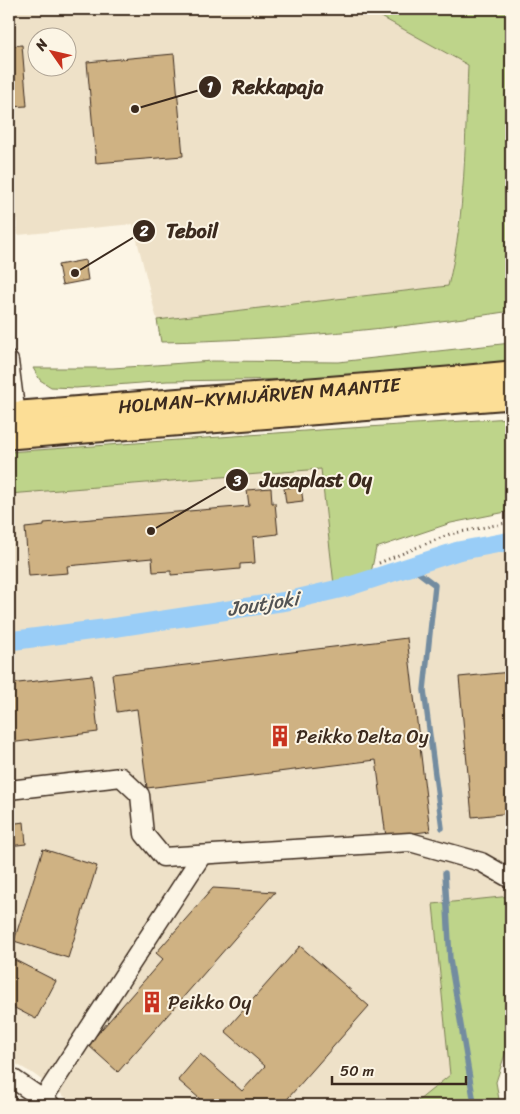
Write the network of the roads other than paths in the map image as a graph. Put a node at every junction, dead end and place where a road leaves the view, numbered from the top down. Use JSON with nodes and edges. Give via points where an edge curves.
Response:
{"nodes":[{"id":1,"x":9,"y":361,"type":"edge"},
{"id":2,"x":511,"y":374,"type":"edge"},
{"id":3,"x":511,"y":396,"type":"edge"},
{"id":4,"x":13,"y":425,"type":"edge"},
{"id":5,"x":9,"y":790,"type":"edge"},
{"id":6,"x":202,"y":855,"type":"junction"},
{"id":7,"x":511,"y":878,"type":"edge"},
{"id":8,"x":9,"y":1076,"type":"edge"},
{"id":9,"x":47,"y":1102,"type":"edge"}],
"edges":[{"from":1,"to":4,"type":"street"},
{"from":2,"to":4,"type":"highway","name":"HOLMAN–KYMIJÄRVEN MAANTIE"},
{"from":3,"to":4,"type":"highway","name":"HOLMAN–KYMIJÄRVEN MAANTIE"},
{"from":5,"to":6,"type":"street","via":[[121,777],[140,795],[144,834],[163,857]]},
{"from":6,"to":7,"type":"street","via":[[410,842],[481,862]]},
{"from":6,"to":9,"type":"street"},
{"from":8,"to":9,"type":"street"}]}
